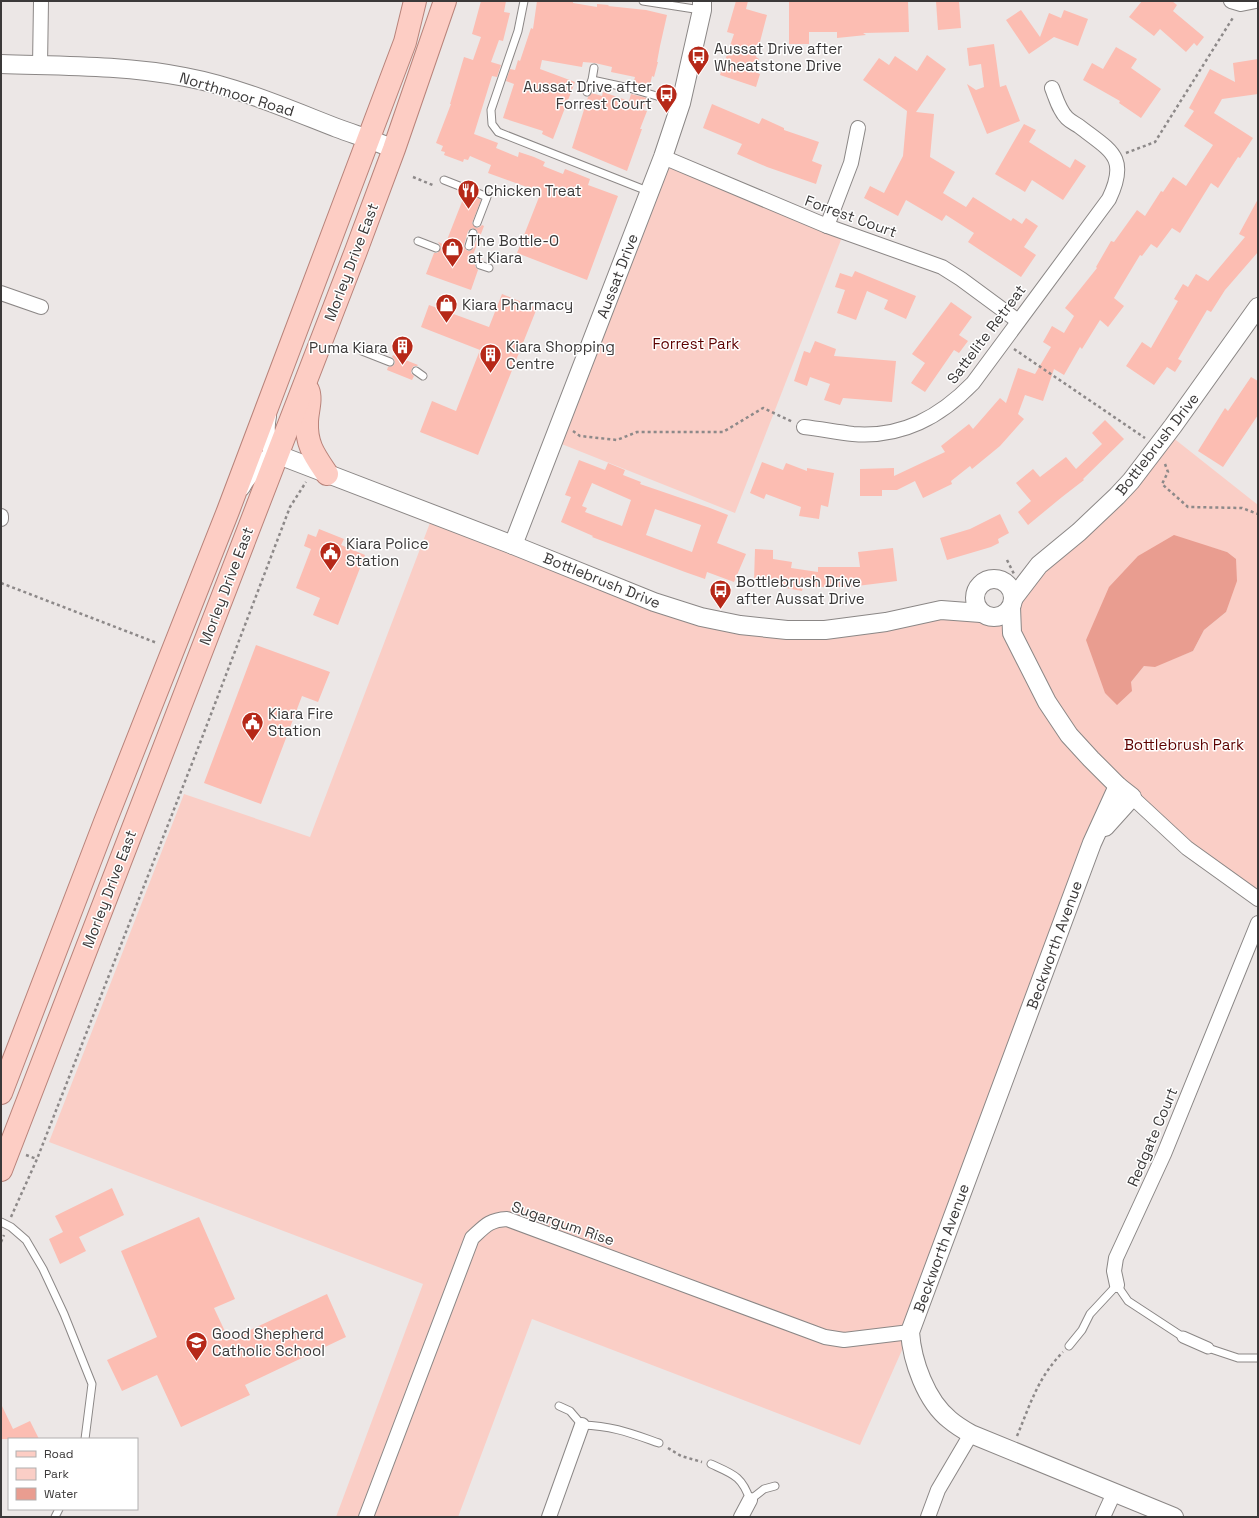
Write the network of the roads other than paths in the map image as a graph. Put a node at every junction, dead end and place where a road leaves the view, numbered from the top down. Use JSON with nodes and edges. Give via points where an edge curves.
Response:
{"nodes":[{"id":1,"x":41,"y":1,"type":"edge"},
{"id":2,"x":415,"y":1,"type":"edge"},
{"id":3,"x":445,"y":1,"type":"edge"},
{"id":4,"x":524,"y":1,"type":"edge"},
{"id":5,"x":643,"y":1,"type":"edge"},
{"id":6,"x":1256,"y":1,"type":"edge"},
{"id":7,"x":1236,"y":3,"type":"edge"},
{"id":8,"x":702,"y":5,"type":"edge"},
{"id":9,"x":1,"y":64,"type":"edge"},
{"id":10,"x":40,"y":66,"type":"junction"},
{"id":11,"x":594,"y":68,"type":"dead end"},
{"id":12,"x":592,"y":80,"type":"junction"},
{"id":13,"x":1052,"y":88,"type":"dead end"},
{"id":14,"x":587,"y":92,"type":"dead end"},
{"id":15,"x":681,"y":103,"type":"junction"},
{"id":16,"x":858,"y":128,"type":"dead end"},
{"id":17,"x":368,"y":138,"type":"junction"},
{"id":18,"x":394,"y":149,"type":"junction"},
{"id":19,"x":663,"y":158,"type":"junction"},
{"id":20,"x":444,"y":180,"type":"dead end"},
{"id":21,"x":650,"y":192,"type":"junction"},
{"id":22,"x":477,"y":223,"type":"dead end"},
{"id":23,"x":828,"y":226,"type":"junction"},
{"id":24,"x":473,"y":233,"type":"dead end"},
{"id":25,"x":418,"y":241,"type":"dead end"},
{"id":26,"x":468,"y":246,"type":"dead end"},
{"id":27,"x":436,"y":248,"type":"dead end"},
{"id":28,"x":480,"y":265,"type":"dead end"},
{"id":29,"x":489,"y":268,"type":"dead end"},
{"id":30,"x":1,"y":293,"type":"edge"},
{"id":31,"x":41,"y":307,"type":"dead end"},
{"id":32,"x":1258,"y":307,"type":"edge"},
{"id":33,"x":1018,"y":321,"type":"junction"},
{"id":34,"x":362,"y":351,"type":"dead end"},
{"id":35,"x":390,"y":362,"type":"dead end"},
{"id":36,"x":416,"y":371,"type":"dead end"},
{"id":37,"x":423,"y":376,"type":"dead end"},
{"id":38,"x":305,"y":384,"type":"junction"},
{"id":39,"x":270,"y":401,"type":"junction"},
{"id":40,"x":804,"y":426,"type":"road end"},
{"id":41,"x":276,"y":454,"type":"junction"},
{"id":42,"x":327,"y":474,"type":"junction"},
{"id":43,"x":228,"y":511,"type":"junction"},
{"id":44,"x":1,"y":516,"type":"edge"},
{"id":45,"x":1,"y":519,"type":"edge"},
{"id":46,"x":513,"y":545,"type":"junction"},
{"id":47,"x":1039,"y":565,"type":"junction"},
{"id":48,"x":999,"y":580,"type":"junction"},
{"id":49,"x":978,"y":587,"type":"junction"},
{"id":50,"x":220,"y":600,"type":"junction"},
{"id":51,"x":1012,"y":603,"type":"junction"},
{"id":52,"x":941,"y":610,"type":"junction"},
{"id":53,"x":987,"y":615,"type":"junction"},
{"id":54,"x":183,"y":625,"type":"junction"},
{"id":55,"x":1012,"y":633,"type":"junction"},
{"id":56,"x":155,"y":768,"type":"junction"},
{"id":57,"x":120,"y":785,"type":"junction"},
{"id":58,"x":1125,"y":792,"type":"junction"},
{"id":59,"x":1258,"y":899,"type":"edge"},
{"id":60,"x":1258,"y":923,"type":"edge"},
{"id":61,"x":3,"y":1083,"type":"edge"},
{"id":62,"x":1,"y":1170,"type":"edge"},
{"id":63,"x":4,"y":1223,"type":"edge"},
{"id":64,"x":1116,"y":1285,"type":"junction"},
{"id":65,"x":910,"y":1332,"type":"junction"},
{"id":66,"x":1183,"y":1336,"type":"joint"},
{"id":67,"x":1069,"y":1346,"type":"road end"},
{"id":68,"x":1208,"y":1348,"type":"joint"},
{"id":69,"x":1258,"y":1358,"type":"edge"},
{"id":70,"x":559,"y":1406,"type":"dead end"},
{"id":71,"x":582,"y":1425,"type":"junction"},
{"id":72,"x":971,"y":1434,"type":"junction"},
{"id":73,"x":85,"y":1438,"type":"edge"},
{"id":74,"x":659,"y":1443,"type":"road end"},
{"id":75,"x":711,"y":1464,"type":"road end"},
{"id":76,"x":775,"y":1486,"type":"dead end"},
{"id":77,"x":1114,"y":1493,"type":"junction"},
{"id":78,"x":750,"y":1500,"type":"junction"},
{"id":79,"x":366,"y":1517,"type":"edge"},
{"id":80,"x":549,"y":1517,"type":"edge"},
{"id":81,"x":741,"y":1517,"type":"edge"},
{"id":82,"x":928,"y":1517,"type":"edge"},
{"id":83,"x":1103,"y":1517,"type":"edge"},
{"id":84,"x":1174,"y":1517,"type":"edge"}],
"edges":[{"from":1,"to":10,"type":"street"},
{"from":2,"to":17,"type":"main road","name":"Morley Drive East","via":[[405,42]]},
{"from":3,"to":18,"type":"main road","name":"Morley Drive East"},
{"from":4,"to":21,"type":"lane","via":[[518,31],[491,110],[492,124],[498,132]]},
{"from":5,"to":8,"type":"lane"},
{"from":6,"to":7,"type":"street"},
{"from":8,"to":15,"type":"street","name":"Aussat Drive"},
{"from":9,"to":10,"type":"street","name":"Northmoor Road"},
{"from":10,"to":17,"type":"street","name":"Northmoor Road","via":[[96,66],[186,77],[254,96]]},
{"from":11,"to":12,"type":"lane"},
{"from":12,"to":14,"type":"lane"},
{"from":12,"to":15,"type":"lane"},
{"from":13,"to":33,"type":"street","name":"Sattelite Retreat","via":[[1060,108],[1068,118],[1115,157],[1118,173],[1116,186],[1109,199]]},
{"from":15,"to":19,"type":"street","name":"Aussat Drive"},
{"from":16,"to":23,"type":"street","via":[[851,163]]},
{"from":17,"to":18,"type":"street","name":"Northmoor Road"},
{"from":17,"to":39,"type":"main road","name":"Morley Drive East"},
{"from":18,"to":38,"type":"main road","name":"Morley Drive East"},
{"from":19,"to":21,"type":"street","name":"Aussat Drive"},
{"from":19,"to":23,"type":"street","name":"Forrest Court"},
{"from":20,"to":22,"type":"lane","via":[[487,197]]},
{"from":21,"to":46,"type":"street","name":"Aussat Drive"},
{"from":23,"to":33,"type":"street","name":"Forrest Court","via":[[942,267],[961,278]]},
{"from":24,"to":26,"type":"lane"},
{"from":25,"to":27,"type":"lane"},
{"from":28,"to":29,"type":"lane"},
{"from":30,"to":31,"type":"street"},
{"from":32,"to":47,"type":"street","name":"Bottlebrush Drive","via":[[1131,481],[1079,532]]},
{"from":33,"to":40,"type":"street","name":"Sattelite Retreat","via":[[973,383],[958,399],[923,422],[892,432],[870,434],[853,434]]},
{"from":34,"to":35,"type":"lane"},
{"from":36,"to":37,"type":"lane"},
{"from":38,"to":41,"type":"main road","name":"Morley Drive East"},
{"from":38,"to":42,"type":"main road","via":[[310,395],[307,422],[309,444]]},
{"from":39,"to":41,"type":"street","via":[[265,428],[267,439]]},
{"from":39,"to":43,"type":"main road","name":"Morley Drive East"},
{"from":41,"to":42,"type":"street","name":"Bottlebrush Drive"},
{"from":41,"to":43,"type":"street","via":[[254,469]]},
{"from":41,"to":50,"type":"main road","name":"Morley Drive East"},
{"from":42,"to":46,"type":"street","name":"Bottlebrush Drive"},
{"from":43,"to":54,"type":"main road","name":"Morley Drive East"},
{"from":44,"to":45,"type":"street"},
{"from":46,"to":52,"type":"street","name":"Bottlebrush Drive","via":[[654,602],[700,617],[740,624],[786,630],[825,630],[886,622]]},
{"from":47,"to":48,"type":"street","name":"Bottlebrush Drive"},
{"from":47,"to":51,"type":"street","name":"Bottlebrush Drive"},
{"from":48,"to":49,"type":"street","via":[[987,580]]},
{"from":48,"to":51,"type":"street","via":[[1011,589]]},
{"from":49,"to":52,"type":"street","name":"Bottlebrush Drive"},
{"from":49,"to":53,"type":"street","via":[[974,601],[978,610]]},
{"from":50,"to":54,"type":"main road","via":[[204,600],[191,612]]},
{"from":50,"to":56,"type":"main road","name":"Morley Drive East"},
{"from":51,"to":53,"type":"street","via":[[1005,614]]},
{"from":51,"to":55,"type":"street"},
{"from":52,"to":53,"type":"street","name":"Bottlebrush Drive"},
{"from":53,"to":55,"type":"street"},
{"from":54,"to":57,"type":"main road","name":"Morley Drive East"},
{"from":55,"to":58,"type":"street","via":[[1047,702],[1069,734]]},
{"from":56,"to":57,"type":"main road","via":[[142,767],[134,770]]},
{"from":56,"to":62,"type":"main road","name":"Morley Drive East"},
{"from":57,"to":61,"type":"main road","name":"Morley Drive East"},
{"from":58,"to":59,"type":"street","via":[[1187,848]]},
{"from":58,"to":65,"type":"street","name":"Beckworth Avenue","via":[[1092,843]]},
{"from":60,"to":64,"type":"street","name":"Redgate Court","via":[[1164,1154],[1116,1258]]},
{"from":63,"to":73,"type":"lane","via":[[26,1240],[43,1269],[92,1384]]},
{"from":64,"to":66,"type":"lane","via":[[1128,1301]]},
{"from":64,"to":67,"type":"lane","via":[[1090,1314],[1082,1330]]},
{"from":65,"to":72,"type":"street","name":"Beckworth Avenue","via":[[911,1349],[919,1374],[932,1399],[949,1420]]},
{"from":65,"to":79,"type":"street","name":"Sugargum Rise","via":[[844,1340],[825,1337],[507,1219],[495,1220],[484,1226],[472,1238]]},
{"from":66,"to":68,"type":"street"},
{"from":68,"to":69,"type":"lane","via":[[1238,1358]]},
{"from":70,"to":71,"type":"lane","via":[[570,1411]]},
{"from":71,"to":74,"type":"lane","via":[[620,1429]]},
{"from":71,"to":80,"type":"street"},
{"from":72,"to":77,"type":"street","name":"Beckworth Avenue"},
{"from":72,"to":82,"type":"street","via":[[938,1490]]},
{"from":75,"to":78,"type":"lane","via":[[732,1473],[746,1485]]},
{"from":76,"to":78,"type":"lane","via":[[764,1489]]},
{"from":77,"to":83,"type":"street"},
{"from":77,"to":84,"type":"street","name":"Beckworth Avenue"},
{"from":78,"to":81,"type":"street"}]}
